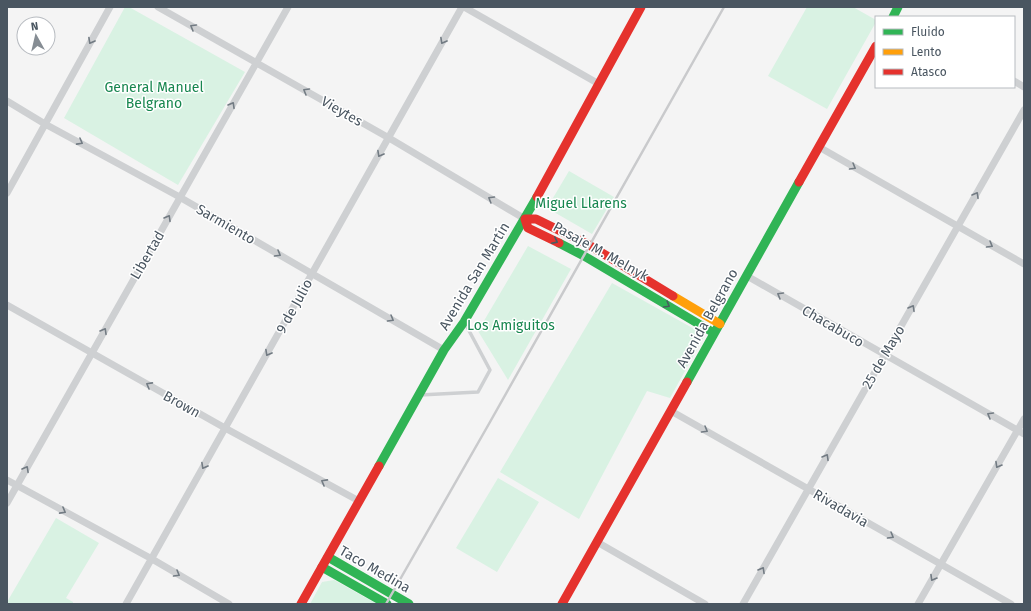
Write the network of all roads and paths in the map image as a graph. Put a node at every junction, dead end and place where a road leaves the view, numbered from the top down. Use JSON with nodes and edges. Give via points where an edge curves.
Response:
{"nodes":[{"id":1,"x":110,"y":7,"type":"edge"},
{"id":2,"x":158,"y":7,"type":"edge"},
{"id":3,"x":288,"y":7,"type":"edge"},
{"id":4,"x":463,"y":7,"type":"edge"},
{"id":5,"x":641,"y":7,"type":"edge"},
{"id":6,"x":875,"y":48,"type":"edge"},
{"id":7,"x":256,"y":62,"type":"junction"},
{"id":8,"x":1015,"y":82,"type":"edge"},
{"id":9,"x":599,"y":84,"type":"junction"},
{"id":10,"x":1024,"y":87,"type":"edge"},
{"id":11,"x":7,"y":101,"type":"edge"},
{"id":12,"x":1024,"y":110,"type":"edge"},
{"id":13,"x":46,"y":124,"type":"junction"},
{"id":14,"x":389,"y":138,"type":"junction"},
{"id":15,"x":819,"y":147,"type":"junction"},
{"id":16,"x":7,"y":193,"type":"edge"},
{"id":17,"x":180,"y":198,"type":"junction"},
{"id":18,"x":525,"y":219,"type":"junction"},
{"id":19,"x":958,"y":226,"type":"junction"},
{"id":20,"x":1024,"y":264,"type":"edge"},
{"id":21,"x":312,"y":274,"type":"junction"},
{"id":22,"x":747,"y":276,"type":"junction"},
{"id":23,"x":7,"y":305,"type":"edge"},
{"id":24,"x":464,"y":322,"type":"junction"},
{"id":25,"x":720,"y":324,"type":"junction"},
{"id":26,"x":714,"y":333,"type":"junction"},
{"id":27,"x":444,"y":350,"type":"junction"},
{"id":28,"x":92,"y":353,"type":"junction"},
{"id":29,"x":885,"y":355,"type":"junction"},
{"id":30,"x":419,"y":395,"type":"junction"},
{"id":31,"x":671,"y":411,"type":"junction"},
{"id":32,"x":1024,"y":419,"type":"edge"},
{"id":33,"x":226,"y":428,"type":"junction"},
{"id":34,"x":1021,"y":432,"type":"edge"},
{"id":35,"x":7,"y":480,"type":"edge"},
{"id":36,"x":17,"y":486,"type":"junction"},
{"id":37,"x":808,"y":489,"type":"junction"},
{"id":38,"x":358,"y":501,"type":"junction"},
{"id":39,"x":7,"y":503,"type":"edge"},
{"id":40,"x":597,"y":542,"type":"junction"},
{"id":41,"x":328,"y":557,"type":"junction"},
{"id":42,"x":152,"y":559,"type":"junction"},
{"id":43,"x":941,"y":564,"type":"junction"},
{"id":44,"x":322,"y":567,"type":"junction"},
{"id":45,"x":126,"y":604,"type":"edge"},
{"id":46,"x":229,"y":604,"type":"edge"},
{"id":47,"x":301,"y":604,"type":"edge"},
{"id":48,"x":387,"y":604,"type":"edge"},
{"id":49,"x":409,"y":604,"type":"edge"},
{"id":50,"x":562,"y":604,"type":"edge"},
{"id":51,"x":705,"y":604,"type":"edge"},
{"id":52,"x":743,"y":604,"type":"edge"},
{"id":53,"x":918,"y":604,"type":"edge"},
{"id":54,"x":1011,"y":604,"type":"edge"}],
"edges":[{"from":1,"to":13,"type":"street","one_way":true},
{"from":7,"to":2,"type":"street","name":"Vieytes","one_way":true},
{"from":3,"to":7,"type":"street","name":"Libertad"},
{"from":4,"to":9,"type":"street"},
{"from":4,"to":14,"type":"street","name":"9 de Julio","one_way":true},
{"from":5,"to":9,"type":"main road","name":"Avenida San Martín"},
{"from":6,"to":15,"type":"main road","name":"Avenida Belgrano"},
{"from":14,"to":7,"type":"street","name":"Vieytes","one_way":true},
{"from":17,"to":7,"type":"street","name":"Libertad","one_way":true},
{"from":8,"to":10,"type":"street"},
{"from":9,"to":18,"type":"main road","name":"Avenida San Martín"},
{"from":11,"to":13,"type":"street","name":"Sarmiento"},
{"from":19,"to":12,"type":"street","name":"25 de Mayo","one_way":true},
{"from":13,"to":16,"type":"street"},
{"from":13,"to":17,"type":"street","name":"Sarmiento","one_way":true},
{"from":18,"to":14,"type":"street","name":"Vieytes","one_way":true},
{"from":14,"to":21,"type":"street","name":"9 de Julio","one_way":true},
{"from":15,"to":19,"type":"street","one_way":true},
{"from":15,"to":22,"type":"main road","name":"Avenida Belgrano"},
{"from":17,"to":21,"type":"street","name":"Sarmiento","one_way":true},
{"from":28,"to":17,"type":"street","name":"Libertad","one_way":true},
{"from":18,"to":24,"type":"main road","name":"Avenida San Martín"},
{"from":18,"to":25,"type":"main road","name":"Pasaje M. Melnyk","via":[[536,219],[590,245]]},
{"from":18,"to":26,"type":"main road","name":"Pasaje M. Melnyk","one_way":true,"via":[[528,228],[584,256]]},
{"from":19,"to":20,"type":"street","one_way":true},
{"from":29,"to":19,"type":"street","name":"25 de Mayo","one_way":true},
{"from":21,"to":27,"type":"street","name":"Sarmiento","one_way":true},
{"from":21,"to":33,"type":"street","name":"9 de Julio","one_way":true},
{"from":22,"to":25,"type":"main road","name":"Avenida Belgrano"},
{"from":29,"to":22,"type":"street","name":"Chacabuco","one_way":true},
{"from":23,"to":28,"type":"street","name":"Brown"},
{"from":24,"to":27,"type":"main road","name":"Avenida San Martín"},
{"from":24,"to":30,"type":"lane","via":[[490,370],[478,392]]},
{"from":25,"to":26,"type":"main road","name":"Avenida Belgrano"},
{"from":26,"to":31,"type":"main road","name":"Avenida Belgrano"},
{"from":27,"to":30,"type":"main road","name":"Avenida San Martín"},
{"from":33,"to":28,"type":"street","name":"Brown","one_way":true},
{"from":36,"to":28,"type":"street","name":"Libertad","one_way":true},
{"from":34,"to":29,"type":"street","name":"Chacabuco","one_way":true},
{"from":37,"to":29,"type":"street","name":"25 de Mayo","one_way":true},
{"from":30,"to":38,"type":"main road","name":"Avenida San Martín"},
{"from":31,"to":37,"type":"street","name":"Rivadavia","one_way":true},
{"from":31,"to":40,"type":"main road","name":"Avenida Belgrano"},
{"from":32,"to":34,"type":"street"},
{"from":38,"to":33,"type":"street","name":"Brown","one_way":true},
{"from":33,"to":42,"type":"street","name":"9 de Julio","one_way":true},
{"from":34,"to":43,"type":"street","one_way":true},
{"from":35,"to":36,"type":"street"},
{"from":36,"to":39,"type":"street","name":"Libertad"},
{"from":36,"to":42,"type":"street","one_way":true},
{"from":37,"to":43,"type":"street","name":"Rivadavia","one_way":true},
{"from":52,"to":37,"type":"street","name":"25 de Mayo","one_way":true},
{"from":38,"to":41,"type":"main road","name":"Avenida San Martín"},
{"from":40,"to":50,"type":"main road","name":"Avenida Belgrano"},
{"from":40,"to":51,"type":"street"},
{"from":41,"to":44,"type":"main road","name":"Avenida San Martín"},
{"from":41,"to":49,"type":"main road","name":"Taco Medina"},
{"from":42,"to":45,"type":"street","name":"9 de Julio"},
{"from":42,"to":46,"type":"street","one_way":true},
{"from":43,"to":53,"type":"street","one_way":true},
{"from":43,"to":54,"type":"street","name":"Rivadavia"},
{"from":44,"to":47,"type":"main road","name":"Avenida San Martín"},
{"from":44,"to":48,"type":"main road","name":"Taco Medina"}]}
